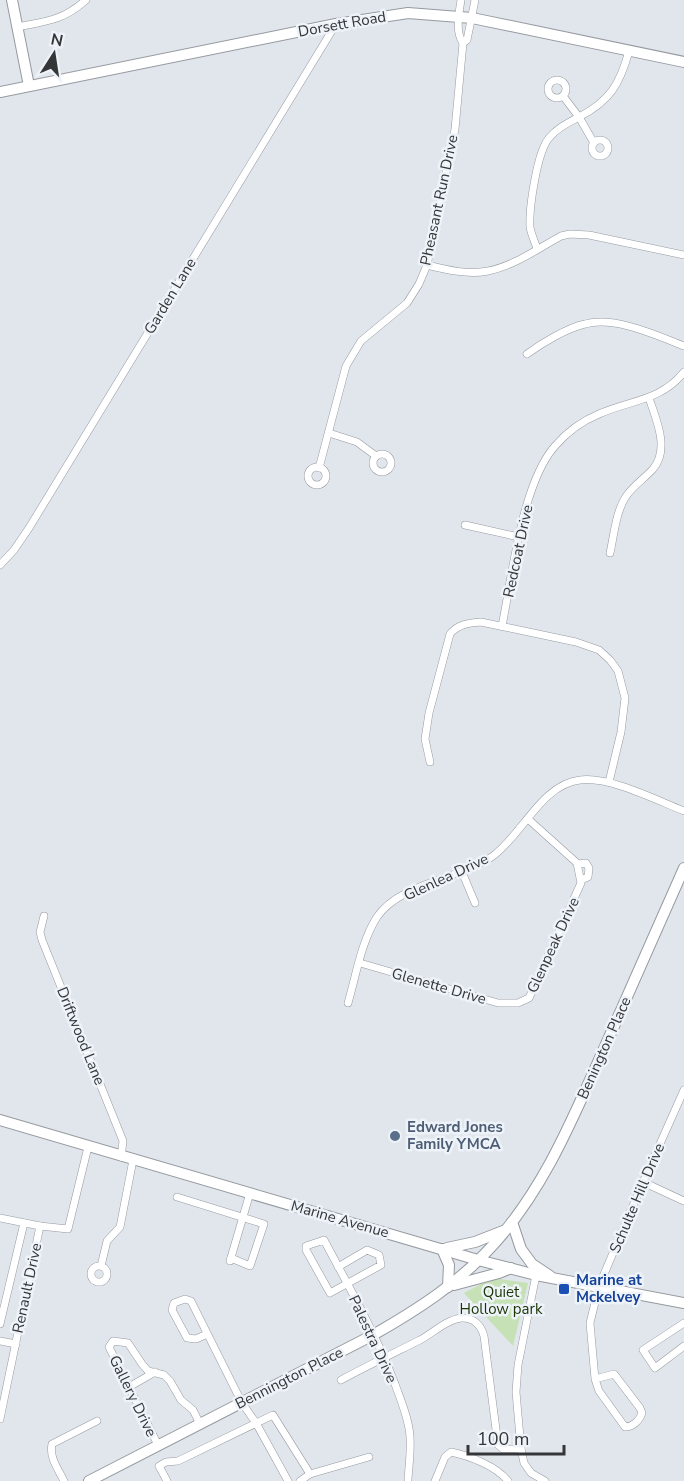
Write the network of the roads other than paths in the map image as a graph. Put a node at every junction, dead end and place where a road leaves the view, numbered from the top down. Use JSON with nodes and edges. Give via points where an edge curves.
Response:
{"nodes":[{"id":1,"x":12,"y":0,"type":"edge"},
{"id":2,"x":86,"y":0,"type":"edge"},
{"id":3,"x":461,"y":0,"type":"edge"},
{"id":4,"x":475,"y":0,"type":"edge"},
{"id":5,"x":458,"y":16,"type":"junction"},
{"id":6,"x":472,"y":18,"type":"junction"},
{"id":7,"x":336,"y":24,"type":"junction"},
{"id":8,"x":17,"y":27,"type":"junction"},
{"id":9,"x":463,"y":43,"type":"junction"},
{"id":10,"x":629,"y":51,"type":"junction"},
{"id":11,"x":684,"y":62,"type":"edge"},
{"id":12,"x":29,"y":86,"type":"junction"},
{"id":13,"x":0,"y":92,"type":"edge"},
{"id":14,"x":563,"y":96,"type":"dead end"},
{"id":15,"x":579,"y":117,"type":"junction"},
{"id":16,"x":594,"y":143,"type":"dead end"},
{"id":17,"x":537,"y":249,"type":"junction"},
{"id":18,"x":684,"y":255,"type":"edge"},
{"id":19,"x":427,"y":265,"type":"junction"},
{"id":20,"x":684,"y":346,"type":"edge"},
{"id":21,"x":527,"y":354,"type":"dead end"},
{"id":22,"x":684,"y":372,"type":"edge"},
{"id":23,"x":649,"y":398,"type":"junction"},
{"id":24,"x":329,"y":433,"type":"junction"},
{"id":25,"x":376,"y":456,"type":"dead end"},
{"id":26,"x":319,"y":468,"type":"dead end"},
{"id":27,"x":465,"y":525,"type":"dead end"},
{"id":28,"x":519,"y":537,"type":"junction"},
{"id":29,"x":610,"y":553,"type":"dead end"},
{"id":30,"x":0,"y":565,"type":"edge"},
{"id":31,"x":502,"y":626,"type":"junction"},
{"id":32,"x":430,"y":762,"type":"dead end"},
{"id":33,"x":609,"y":782,"type":"junction"},
{"id":34,"x":684,"y":811,"type":"edge"},
{"id":35,"x":528,"y":819,"type":"junction"},
{"id":36,"x":684,"y":868,"type":"edge"},
{"id":37,"x":462,"y":872,"type":"junction"},
{"id":38,"x":475,"y":903,"type":"dead end"},
{"id":39,"x":44,"y":916,"type":"dead end"},
{"id":40,"x":360,"y":963,"type":"junction"},
{"id":41,"x":348,"y":1003,"type":"dead end"},
{"id":42,"x":518,"y":1003,"type":"joint"},
{"id":43,"x":684,"y":1090,"type":"edge"},
{"id":44,"x":0,"y":1120,"type":"edge"},
{"id":45,"x":88,"y":1147,"type":"junction"},
{"id":46,"x":121,"y":1157,"type":"junction"},
{"id":47,"x":133,"y":1160,"type":"junction"},
{"id":48,"x":643,"y":1182,"type":"junction"},
{"id":49,"x":250,"y":1193,"type":"junction"},
{"id":50,"x":177,"y":1197,"type":"dead end"},
{"id":51,"x":684,"y":1201,"type":"edge"},
{"id":52,"x":243,"y":1216,"type":"junction"},
{"id":53,"x":0,"y":1218,"type":"edge"},
{"id":54,"x":24,"y":1223,"type":"junction"},
{"id":55,"x":40,"y":1226,"type":"junction"},
{"id":56,"x":509,"y":1226,"type":"junction"},
{"id":57,"x":442,"y":1249,"type":"junction"},
{"id":58,"x":478,"y":1260,"type":"junction"},
{"id":59,"x":101,"y":1266,"type":"dead end"},
{"id":60,"x":338,"y":1267,"type":"junction"},
{"id":61,"x":511,"y":1268,"type":"junction"},
{"id":62,"x":536,"y":1275,"type":"junction"},
{"id":63,"x":554,"y":1278,"type":"junction"},
{"id":64,"x":347,"y":1284,"type":"junction"},
{"id":65,"x":600,"y":1286,"type":"junction"},
{"id":66,"x":448,"y":1287,"type":"junction"},
{"id":67,"x":684,"y":1302,"type":"edge"},
{"id":68,"x":684,"y":1323,"type":"edge"},
{"id":69,"x":0,"y":1324,"type":"edge"},
{"id":70,"x":207,"y":1334,"type":"junction"},
{"id":71,"x":373,"y":1335,"type":"junction"},
{"id":72,"x":0,"y":1341,"type":"edge"},
{"id":73,"x":15,"y":1344,"type":"junction"},
{"id":74,"x":684,"y":1346,"type":"edge"},
{"id":75,"x":384,"y":1356,"type":"junction"},
{"id":76,"x":155,"y":1372,"type":"junction"},
{"id":77,"x":595,"y":1379,"type":"junction"},
{"id":78,"x":341,"y":1380,"type":"dead end"},
{"id":79,"x":129,"y":1387,"type":"junction"},
{"id":80,"x":242,"y":1403,"type":"junction"},
{"id":81,"x":0,"y":1419,"type":"edge"},
{"id":82,"x":97,"y":1421,"type":"dead end"},
{"id":83,"x":256,"y":1423,"type":"junction"},
{"id":84,"x":200,"y":1424,"type":"junction"},
{"id":85,"x":158,"y":1445,"type":"junction"},
{"id":86,"x":521,"y":1449,"type":"junction"},
{"id":87,"x":369,"y":1457,"type":"dead end"},
{"id":88,"x":310,"y":1474,"type":"junction"},
{"id":89,"x":408,"y":1479,"type":"dead end"},
{"id":90,"x":92,"y":1480,"type":"edge"},
{"id":91,"x":64,"y":1481,"type":"edge"},
{"id":92,"x":167,"y":1481,"type":"edge"},
{"id":93,"x":288,"y":1481,"type":"edge"},
{"id":94,"x":300,"y":1481,"type":"edge"},
{"id":95,"x":435,"y":1481,"type":"edge"},
{"id":96,"x":508,"y":1481,"type":"edge"},
{"id":97,"x":545,"y":1481,"type":"edge"}],
"edges":[{"from":1,"to":8,"type":"main road"},
{"from":2,"to":8,"type":"street","via":[[57,20]]},
{"from":3,"to":5,"type":"street","name":"Pheasant Run Drive"},
{"from":4,"to":6,"type":"street","name":"Pheasant Run Drive"},
{"from":5,"to":6,"type":"main road","name":"Dorsett Road"},
{"from":5,"to":7,"type":"main road","name":"Dorsett Road","via":[[408,13]]},
{"from":5,"to":9,"type":"street","name":"Pheasant Run Drive"},
{"from":6,"to":9,"type":"street","name":"Pheasant Run Drive"},
{"from":6,"to":10,"type":"main road","name":"Dorsett Road"},
{"from":7,"to":12,"type":"main road","name":"Dorsett Road"},
{"from":7,"to":30,"type":"street","name":"Garden Lane","via":[[33,523]]},
{"from":8,"to":12,"type":"main road"},
{"from":9,"to":19,"type":"street","name":"Pheasant Run Drive","via":[[455,129]]},
{"from":10,"to":11,"type":"main road","name":"Dorsett Road"},
{"from":10,"to":15,"type":"street","via":[[612,94]]},
{"from":12,"to":13,"type":"main road","name":"Dorsett Road"},
{"from":14,"to":15,"type":"street"},
{"from":15,"to":16,"type":"street"},
{"from":15,"to":17,"type":"street","via":[[556,130],[542,150],[530,228]]},
{"from":17,"to":18,"type":"street","via":[[570,234]]},
{"from":17,"to":19,"type":"street","via":[[489,271],[464,273]]},
{"from":19,"to":24,"type":"street","name":"Pheasant Run Drive","via":[[407,303],[355,349],[346,366]]},
{"from":20,"to":21,"type":"street","via":[[646,331],[598,322],[584,324]]},
{"from":22,"to":23,"type":"street","name":"Redcoat Drive","via":[[670,388]]},
{"from":23,"to":28,"type":"street","name":"Redcoat Drive","via":[[606,410],[568,432],[554,447],[532,487]]},
{"from":23,"to":29,"type":"street","via":[[661,450],[655,466],[627,495]]},
{"from":24,"to":25,"type":"street","via":[[357,442]]},
{"from":24,"to":26,"type":"street","name":"Pheasant Run Drive"},
{"from":27,"to":28,"type":"street"},
{"from":28,"to":31,"type":"street","name":"Redcoat Drive"},
{"from":31,"to":32,"type":"street","via":[[470,623],[450,634],[429,713],[425,739]]},
{"from":31,"to":33,"type":"street","via":[[599,650],[618,671],[625,698]]},
{"from":33,"to":34,"type":"street","name":"Glenlea Drive"},
{"from":33,"to":35,"type":"street","name":"Glenlea Drive","via":[[593,779],[559,787]]},
{"from":35,"to":37,"type":"street","name":"Glenlea Drive","via":[[502,849]]},
{"from":35,"to":42,"type":"street","name":"Glenpeak Drive","via":[[578,864],[581,880],[534,989],[529,998]]},
{"from":36,"to":56,"type":"main road","name":"Benington Place","via":[[561,1145]]},
{"from":37,"to":38,"type":"street"},
{"from":37,"to":40,"type":"street","name":"Glenlea Drive","via":[[408,892],[386,908],[367,939]]},
{"from":39,"to":46,"type":"street","name":"Driftwood Lane","via":[[42,940],[123,1141]]},
{"from":40,"to":41,"type":"street","name":"Glenlea Drive"},
{"from":40,"to":42,"type":"street","name":"Glenette Drive","via":[[498,1003]]},
{"from":43,"to":48,"type":"street","name":"Schulte Hill Drive"},
{"from":44,"to":45,"type":"main road","name":"Marine Avenue"},
{"from":45,"to":46,"type":"main road","name":"Marine Avenue"},
{"from":45,"to":55,"type":"street","via":[[69,1229]]},
{"from":46,"to":47,"type":"main road","name":"Marine Avenue"},
{"from":47,"to":49,"type":"main road","name":"Marine Avenue"},
{"from":47,"to":59,"type":"street","via":[[120,1227],[107,1241]]},
{"from":48,"to":51,"type":"street"},
{"from":48,"to":65,"type":"street","name":"Schulte Hill Drive"},
{"from":49,"to":52,"type":"street"},
{"from":49,"to":57,"type":"main road","name":"Marine Avenue"},
{"from":50,"to":52,"type":"street"},
{"from":52,"to":52,"type":"street","via":[[231,1259],[250,1266],[264,1224]]},
{"from":53,"to":54,"type":"street"},
{"from":54,"to":55,"type":"street"},
{"from":54,"to":69,"type":"street","name":"Renault Drive"},
{"from":55,"to":73,"type":"street","name":"Renault Drive"},
{"from":56,"to":57,"type":"main road","via":[[475,1242]]},
{"from":56,"to":58,"type":"main road","name":"Benington Place"},
{"from":56,"to":63,"type":"main road","via":[[532,1264]]},
{"from":57,"to":58,"type":"main road","name":"Marine Avenue"},
{"from":57,"to":66,"type":"main road","via":[[449,1265]]},
{"from":58,"to":61,"type":"main road","name":"Marine Avenue"},
{"from":58,"to":66,"type":"main road","name":"Bennington Place"},
{"from":60,"to":64,"type":"street","name":"Palestra Drive"},
{"from":60,"to":64,"type":"street","via":[[367,1250],[379,1255],[381,1265]]},
{"from":60,"to":64,"type":"street","name":"Palestra Drive","via":[[324,1240],[306,1246],[330,1293]]},
{"from":61,"to":62,"type":"main road","name":"Marine Avenue"},
{"from":61,"to":66,"type":"main road"},
{"from":62,"to":63,"type":"main road","name":"Marine Avenue"},
{"from":62,"to":86,"type":"street","via":[[516,1375]]},
{"from":63,"to":65,"type":"main road","name":"Marine Avenue"},
{"from":64,"to":71,"type":"street","name":"Palestra Drive"},
{"from":65,"to":67,"type":"main road","name":"Marine Avenue"},
{"from":65,"to":77,"type":"street","name":"Schulte Hill Drive","via":[[590,1323]]},
{"from":66,"to":71,"type":"main road","name":"Bennington Place"},
{"from":68,"to":74,"type":"street","via":[[643,1350],[655,1368]]},
{"from":70,"to":70,"type":"street","via":[[189,1299],[174,1303],[172,1310],[187,1338]]},
{"from":70,"to":80,"type":"street"},
{"from":71,"to":75,"type":"street","name":"Palestra Drive"},
{"from":71,"to":80,"type":"main road","name":"Bennington Place"},
{"from":72,"to":73,"type":"street"},
{"from":73,"to":81,"type":"street","name":"Renault Drive"},
{"from":75,"to":78,"type":"street","name":"Bennington Place"},
{"from":75,"to":86,"type":"street","name":"Bennington Place","via":[[452,1321],[463,1318],[476,1322],[484,1336],[498,1445],[503,1449]]},
{"from":75,"to":89,"type":"street","name":"Palestra Drive","via":[[404,1408],[410,1437]]},
{"from":76,"to":79,"type":"street"},
{"from":76,"to":79,"type":"street","name":"Gallery Drive","via":[[141,1364],[128,1343],[113,1341],[109,1347]]},
{"from":76,"to":84,"type":"street","via":[[170,1381]]},
{"from":77,"to":77,"type":"street","name":"Schulte Hill Drive","via":[[614,1374],[640,1408],[640,1419],[625,1427]]},
{"from":79,"to":85,"type":"street","name":"Gallery Drive"},
{"from":80,"to":83,"type":"street"},
{"from":80,"to":84,"type":"main road","name":"Bennington Place"},
{"from":82,"to":91,"type":"street","via":[[52,1444],[50,1451]]},
{"from":83,"to":88,"type":"street","name":"Bennington Place","via":[[273,1415]]},
{"from":83,"to":92,"type":"street","name":"Bennington Place","via":[[178,1461],[159,1466]]},
{"from":83,"to":93,"type":"street"},
{"from":84,"to":85,"type":"main road","name":"Bennington Place"},
{"from":85,"to":90,"type":"main road","name":"Bennington Place"},
{"from":86,"to":97,"type":"street","via":[[526,1468]]},
{"from":87,"to":88,"type":"street"},
{"from":88,"to":94,"type":"street"},
{"from":95,"to":96,"type":"street","via":[[451,1452],[490,1467]]}]}
